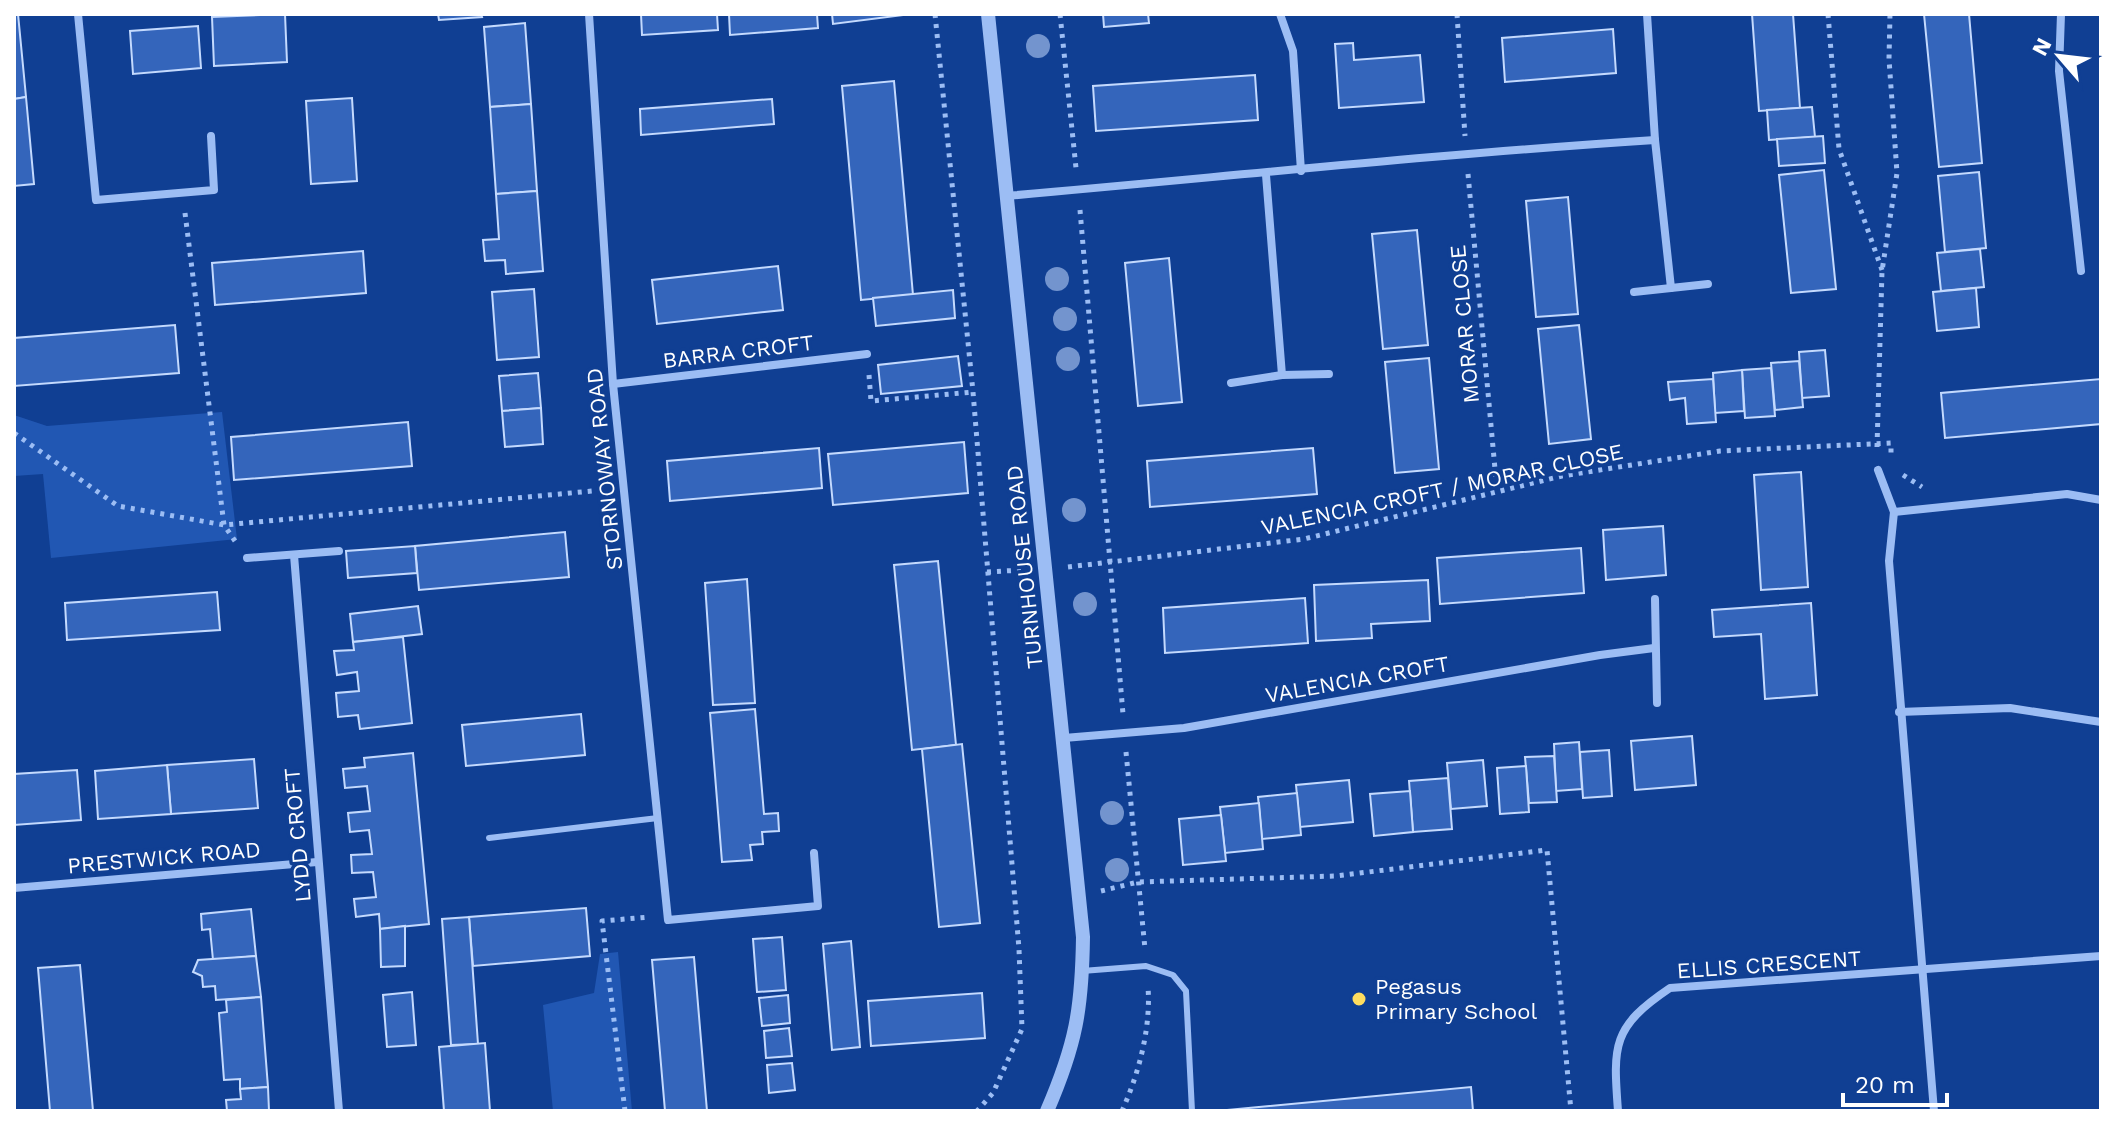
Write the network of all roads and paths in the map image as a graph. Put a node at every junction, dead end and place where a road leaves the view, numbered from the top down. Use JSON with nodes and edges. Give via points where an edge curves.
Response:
{"nodes":[{"id":1,"x":78,"y":14,"type":"edge"},
{"id":2,"x":589,"y":14,"type":"edge"},
{"id":3,"x":935,"y":14,"type":"edge"},
{"id":4,"x":988,"y":14,"type":"edge"},
{"id":5,"x":1060,"y":14,"type":"edge"},
{"id":6,"x":1280,"y":14,"type":"edge"},
{"id":7,"x":1457,"y":14,"type":"edge"},
{"id":8,"x":1647,"y":14,"type":"edge"},
{"id":9,"x":1828,"y":14,"type":"edge"},
{"id":10,"x":1890,"y":14,"type":"edge"},
{"id":11,"x":2061,"y":14,"type":"edge"},
{"id":12,"x":211,"y":136,"type":"dead end"},
{"id":13,"x":1655,"y":140,"type":"junction"},
{"id":14,"x":1466,"y":153,"type":"junction"},
{"id":15,"x":1301,"y":171,"type":"junction"},
{"id":16,"x":1266,"y":175,"type":"junction"},
{"id":17,"x":1078,"y":190,"type":"junction"},
{"id":18,"x":183,"y":192,"type":"junction"},
{"id":19,"x":1006,"y":196,"type":"junction"},
{"id":20,"x":1882,"y":271,"type":"junction"},
{"id":21,"x":2081,"y":271,"type":"dead end"},
{"id":22,"x":1708,"y":284,"type":"dead end"},
{"id":23,"x":1671,"y":288,"type":"junction"},
{"id":24,"x":1634,"y":292,"type":"dead end"},
{"id":25,"x":867,"y":354,"type":"joint"},
{"id":26,"x":1329,"y":374,"type":"dead end"},
{"id":27,"x":1282,"y":375,"type":"junction"},
{"id":28,"x":1231,"y":383,"type":"dead end"},
{"id":29,"x":613,"y":384,"type":"junction"},
{"id":30,"x":973,"y":392,"type":"junction"},
{"id":31,"x":14,"y":433,"type":"edge"},
{"id":32,"x":1877,"y":445,"type":"junction"},
{"id":33,"x":1878,"y":470,"type":"joint"},
{"id":34,"x":624,"y":488,"type":"junction"},
{"id":35,"x":1497,"y":491,"type":"junction"},
{"id":36,"x":2101,"y":500,"type":"edge"},
{"id":37,"x":1894,"y":512,"type":"junction"},
{"id":38,"x":224,"y":525,"type":"junction"},
{"id":39,"x":339,"y":551,"type":"dead end"},
{"id":40,"x":294,"y":555,"type":"junction"},
{"id":41,"x":247,"y":558,"type":"joint"},
{"id":42,"x":1109,"y":564,"type":"junction"},
{"id":43,"x":1047,"y":568,"type":"junction"},
{"id":44,"x":987,"y":572,"type":"junction"},
{"id":45,"x":1655,"y":599,"type":"dead end"},
{"id":46,"x":1654,"y":648,"type":"junction"},
{"id":47,"x":1657,"y":703,"type":"dead end"},
{"id":48,"x":1899,"y":712,"type":"junction"},
{"id":49,"x":2101,"y":722,"type":"edge"},
{"id":50,"x":1125,"y":735,"type":"junction"},
{"id":51,"x":1064,"y":738,"type":"junction"},
{"id":52,"x":658,"y":818,"type":"junction"},
{"id":53,"x":489,"y":838,"type":"dead end"},
{"id":54,"x":814,"y":853,"type":"dead end"},
{"id":55,"x":317,"y":862,"type":"junction"},
{"id":56,"x":1138,"y":882,"type":"junction"},
{"id":57,"x":14,"y":888,"type":"edge"},
{"id":58,"x":1081,"y":896,"type":"junction"},
{"id":59,"x":668,"y":920,"type":"junction"},
{"id":60,"x":2101,"y":956,"type":"edge"},
{"id":61,"x":1146,"y":966,"type":"junction"},
{"id":62,"x":1082,"y":971,"type":"junction"},
{"id":63,"x":1921,"y":971,"type":"junction"},
{"id":64,"x":339,"y":1111,"type":"edge"},
{"id":65,"x":625,"y":1111,"type":"edge"},
{"id":66,"x":977,"y":1111,"type":"edge"},
{"id":67,"x":1047,"y":1111,"type":"edge"},
{"id":68,"x":1122,"y":1111,"type":"edge"},
{"id":69,"x":1192,"y":1111,"type":"edge"},
{"id":70,"x":1571,"y":1111,"type":"edge"},
{"id":71,"x":1618,"y":1111,"type":"edge"},
{"id":72,"x":1934,"y":1111,"type":"edge"}],
"edges":[{"from":1,"to":18,"type":"street","via":[[96,200]]},
{"from":2,"to":29,"type":"street","name":"STORNOWAY ROAD"},
{"from":3,"to":30,"type":"path"},
{"from":4,"to":19,"type":"street","name":"TURNHOUSE ROAD"},
{"from":5,"to":17,"type":"path"},
{"from":6,"to":15,"type":"street","via":[[1293,51]]},
{"from":7,"to":14,"type":"path","name":"MORAR CLOSE"},
{"from":8,"to":13,"type":"street"},
{"from":9,"to":20,"type":"path","via":[[1839,149]]},
{"from":10,"to":20,"type":"path","via":[[1897,173]]},
{"from":11,"to":21,"type":"street","via":[[2059,71]]},
{"from":12,"to":18,"type":"street","via":[[214,190]]},
{"from":13,"to":14,"type":"street"},
{"from":13,"to":23,"type":"street"},
{"from":14,"to":15,"type":"street"},
{"from":14,"to":35,"type":"path","name":"MORAR CLOSE"},
{"from":15,"to":16,"type":"street"},
{"from":16,"to":17,"type":"street"},
{"from":16,"to":27,"type":"street"},
{"from":17,"to":19,"type":"street"},
{"from":17,"to":42,"type":"path"},
{"from":18,"to":38,"type":"path"},
{"from":19,"to":43,"type":"street","name":"TURNHOUSE ROAD"},
{"from":20,"to":32,"type":"path"},
{"from":22,"to":23,"type":"street"},
{"from":23,"to":24,"type":"street"},
{"from":25,"to":29,"type":"street","name":"BARRA CROFT"},
{"from":25,"to":30,"type":"path","via":[[871,401]]},
{"from":26,"to":27,"type":"street"},
{"from":27,"to":28,"type":"street"},
{"from":29,"to":34,"type":"street","name":"STORNOWAY ROAD"},
{"from":30,"to":44,"type":"path"},
{"from":31,"to":38,"type":"path","via":[[118,506]]},
{"from":32,"to":33,"type":"path"},
{"from":32,"to":35,"type":"path","name":"VALENCIA CROFT / MORAR CLOSE","via":[[1720,451]]},
{"from":33,"to":37,"type":"street"},
{"from":34,"to":38,"type":"path"},
{"from":34,"to":52,"type":"street","name":"STORNOWAY ROAD"},
{"from":35,"to":42,"type":"path","name":"VALENCIA CROFT / MORAR CLOSE","via":[[1304,539]]},
{"from":36,"to":37,"type":"street","via":[[2067,494]]},
{"from":37,"to":48,"type":"street","via":[[1889,561]]},
{"from":38,"to":41,"type":"path"},
{"from":39,"to":40,"type":"street"},
{"from":40,"to":41,"type":"street"},
{"from":40,"to":55,"type":"street","name":"LYDD CROFT"},
{"from":42,"to":43,"type":"path","name":"VALENCIA CROFT / MORAR CLOSE"},
{"from":42,"to":50,"type":"path"},
{"from":43,"to":44,"type":"path","name":"VALENCIA CROFT / MORAR CLOSE"},
{"from":43,"to":51,"type":"street","name":"TURNHOUSE ROAD"},
{"from":44,"to":66,"type":"path","via":[[1022,1029],[993,1093]]},
{"from":45,"to":46,"type":"street"},
{"from":46,"to":47,"type":"street"},
{"from":46,"to":50,"type":"street","name":"VALENCIA CROFT"},
{"from":48,"to":49,"type":"street","via":[[2010,708]]},
{"from":48,"to":63,"type":"street"},
{"from":50,"to":51,"type":"street","name":"VALENCIA CROFT"},
{"from":50,"to":56,"type":"path"},
{"from":51,"to":58,"type":"street","name":"TURNHOUSE ROAD"},
{"from":52,"to":53,"type":"lane"},
{"from":52,"to":59,"type":"street","name":"STORNOWAY ROAD"},
{"from":54,"to":59,"type":"street","via":[[818,906]]},
{"from":55,"to":57,"type":"street","name":"PRESTWICK ROAD"},
{"from":55,"to":64,"type":"street","name":"LYDD CROFT"},
{"from":56,"to":58,"type":"path"},
{"from":56,"to":61,"type":"path"},
{"from":56,"to":70,"type":"path","via":[[1336,876],[1547,850]]},
{"from":58,"to":62,"type":"street","name":"TURNHOUSE ROAD"},
{"from":59,"to":65,"type":"path","via":[[602,921]]},
{"from":60,"to":63,"type":"street","name":"ELLIS CRESCENT"},
{"from":61,"to":62,"type":"lane"},
{"from":61,"to":68,"type":"path","via":[[1150,1014]]},
{"from":61,"to":69,"type":"lane","via":[[1173,975],[1186,991]]},
{"from":62,"to":67,"type":"street","name":"TURNHOUSE ROAD","via":[[1074,1042]]},
{"from":63,"to":71,"type":"street","name":"ELLIS CRESCENT","via":[[1670,988],[1642,1007],[1620,1035],[1614,1064]]},
{"from":63,"to":72,"type":"street"}]}
